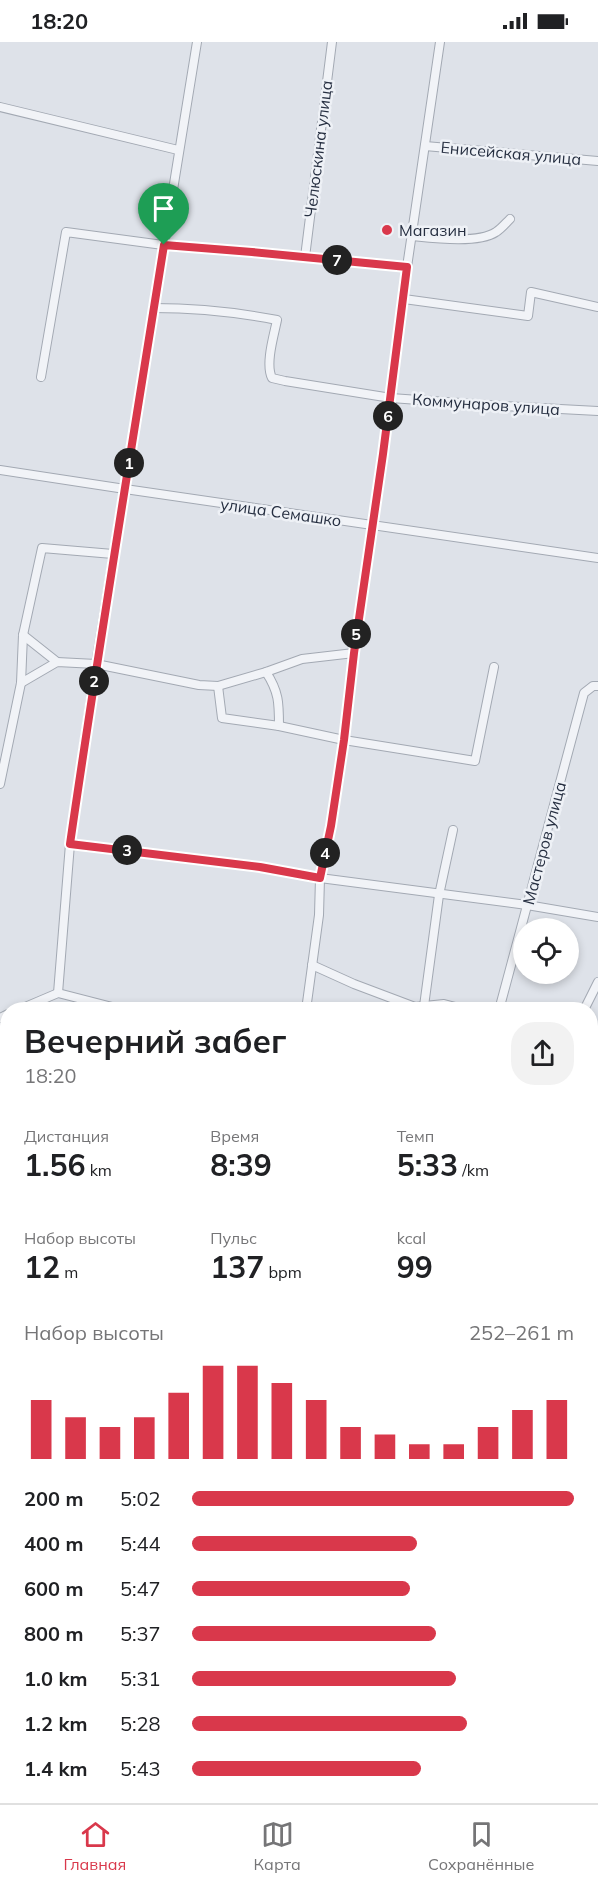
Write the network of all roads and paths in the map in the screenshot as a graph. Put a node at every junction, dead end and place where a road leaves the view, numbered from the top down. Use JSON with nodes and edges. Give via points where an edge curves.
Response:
{"nodes":[{"id":1,"x":197,"y":42,"type":"edge"},
{"id":2,"x":332,"y":42,"type":"edge"},
{"id":3,"x":440,"y":42,"type":"edge"},
{"id":4,"x":0,"y":107,"type":"edge"},
{"id":5,"x":425,"y":146,"type":"junction"},
{"id":6,"x":178,"y":150,"type":"junction"},
{"id":7,"x":598,"y":161,"type":"edge"},
{"id":8,"x":510,"y":219,"type":"dead end"},
{"id":9,"x":412,"y":236,"type":"junction"},
{"id":10,"x":164,"y":245,"type":"junction"},
{"id":11,"x":305,"y":257,"type":"junction"},
{"id":12,"x":407,"y":267,"type":"junction"},
{"id":13,"x":404,"y":299,"type":"junction"},
{"id":14,"x":153,"y":308,"type":"junction"},
{"id":15,"x":598,"y":308,"type":"edge"},
{"id":16,"x":41,"y":377,"type":"dead end"},
{"id":17,"x":391,"y":398,"type":"junction"},
{"id":18,"x":598,"y":411,"type":"edge"},
{"id":19,"x":0,"y":470,"type":"edge"},
{"id":20,"x":125,"y":489,"type":"junction"},
{"id":21,"x":373,"y":525,"type":"junction"},
{"id":22,"x":113,"y":554,"type":"junction"},
{"id":23,"x":598,"y":558,"type":"edge"},
{"id":24,"x":23,"y":635,"type":"junction"},
{"id":25,"x":354,"y":653,"type":"junction"},
{"id":26,"x":57,"y":662,"type":"junction"},
{"id":27,"x":96,"y":664,"type":"junction"},
{"id":28,"x":494,"y":667,"type":"dead end"},
{"id":29,"x":266,"y":672,"type":"junction"},
{"id":30,"x":21,"y":683,"type":"junction"},
{"id":31,"x":218,"y":686,"type":"junction"},
{"id":32,"x":598,"y":686,"type":"edge"},
{"id":33,"x":279,"y":726,"type":"junction"},
{"id":34,"x":344,"y":740,"type":"junction"},
{"id":35,"x":0,"y":784,"type":"edge"},
{"id":36,"x":453,"y":830,"type":"dead end"},
{"id":37,"x":70,"y":844,"type":"junction"},
{"id":38,"x":320,"y":878,"type":"junction"},
{"id":39,"x":439,"y":895,"type":"junction"},
{"id":40,"x":527,"y":906,"type":"junction"},
{"id":41,"x":598,"y":917,"type":"edge"},
{"id":42,"x":312,"y":965,"type":"junction"},
{"id":43,"x":598,"y":982,"type":"edge"},
{"id":44,"x":57,"y":993,"type":"junction"},
{"id":45,"x":36,"y":1002,"type":"edge"},
{"id":46,"x":92,"y":1002,"type":"edge"},
{"id":47,"x":307,"y":1002,"type":"edge"},
{"id":48,"x":402,"y":1002,"type":"edge"},
{"id":49,"x":425,"y":1002,"type":"edge"},
{"id":50,"x":501,"y":1002,"type":"edge"},
{"id":51,"x":588,"y":1002,"type":"edge"}],
"edges":[{"from":1,"to":6,"type":"street"},
{"from":2,"to":11,"type":"street","name":"Челюскина улица"},
{"from":3,"to":5,"type":"street"},
{"from":4,"to":6,"type":"street"},
{"from":5,"to":7,"type":"street","name":"Енисейская улица"},
{"from":5,"to":9,"type":"street"},
{"from":6,"to":10,"type":"street"},
{"from":8,"to":9,"type":"street","via":[[490,235],[453,240]]},
{"from":9,"to":12,"type":"street"},
{"from":10,"to":11,"type":"street"},
{"from":10,"to":14,"type":"street"},
{"from":10,"to":16,"type":"street","via":[[66,232]]},
{"from":11,"to":12,"type":"street"},
{"from":12,"to":13,"type":"street"},
{"from":13,"to":15,"type":"street","via":[[528,316],[531,292]]},
{"from":13,"to":17,"type":"street"},
{"from":14,"to":17,"type":"street","name":"Коммунаров улица","via":[[207,309],[277,320],[270,352],[272,378]]},
{"from":14,"to":20,"type":"street"},
{"from":17,"to":18,"type":"street","name":"Коммунаров улица"},
{"from":17,"to":21,"type":"street"},
{"from":19,"to":20,"type":"street","name":"улица Семашко"},
{"from":20,"to":21,"type":"street","name":"улица Семашко"},
{"from":20,"to":22,"type":"street"},
{"from":21,"to":23,"type":"street","name":"улица Семашко"},
{"from":21,"to":25,"type":"street"},
{"from":22,"to":24,"type":"street","via":[[42,548]]},
{"from":22,"to":27,"type":"street"},
{"from":24,"to":26,"type":"street"},
{"from":24,"to":30,"type":"street"},
{"from":25,"to":29,"type":"street","via":[[302,659]]},
{"from":25,"to":34,"type":"street"},
{"from":26,"to":27,"type":"street"},
{"from":26,"to":30,"type":"street"},
{"from":27,"to":31,"type":"street"},
{"from":27,"to":37,"type":"street"},
{"from":28,"to":34,"type":"street","via":[[475,761]]},
{"from":29,"to":31,"type":"street"},
{"from":29,"to":33,"type":"street","via":[[279,700]]},
{"from":30,"to":35,"type":"street"},
{"from":31,"to":33,"type":"street","via":[[222,717]]},
{"from":32,"to":40,"type":"street","name":"Мастеров улица","via":[[584,693]]},
{"from":33,"to":34,"type":"street"},
{"from":34,"to":38,"type":"street"},
{"from":36,"to":39,"type":"street"},
{"from":37,"to":38,"type":"street"},
{"from":37,"to":44,"type":"street"},
{"from":38,"to":39,"type":"street"},
{"from":38,"to":42,"type":"street"},
{"from":39,"to":40,"type":"street"},
{"from":39,"to":49,"type":"street"},
{"from":40,"to":41,"type":"street"},
{"from":40,"to":50,"type":"street","name":"Мастеров улица"},
{"from":42,"to":47,"type":"street"},
{"from":42,"to":48,"type":"street"},
{"from":43,"to":51,"type":"street"},
{"from":44,"to":45,"type":"street"},
{"from":44,"to":46,"type":"street"}]}
